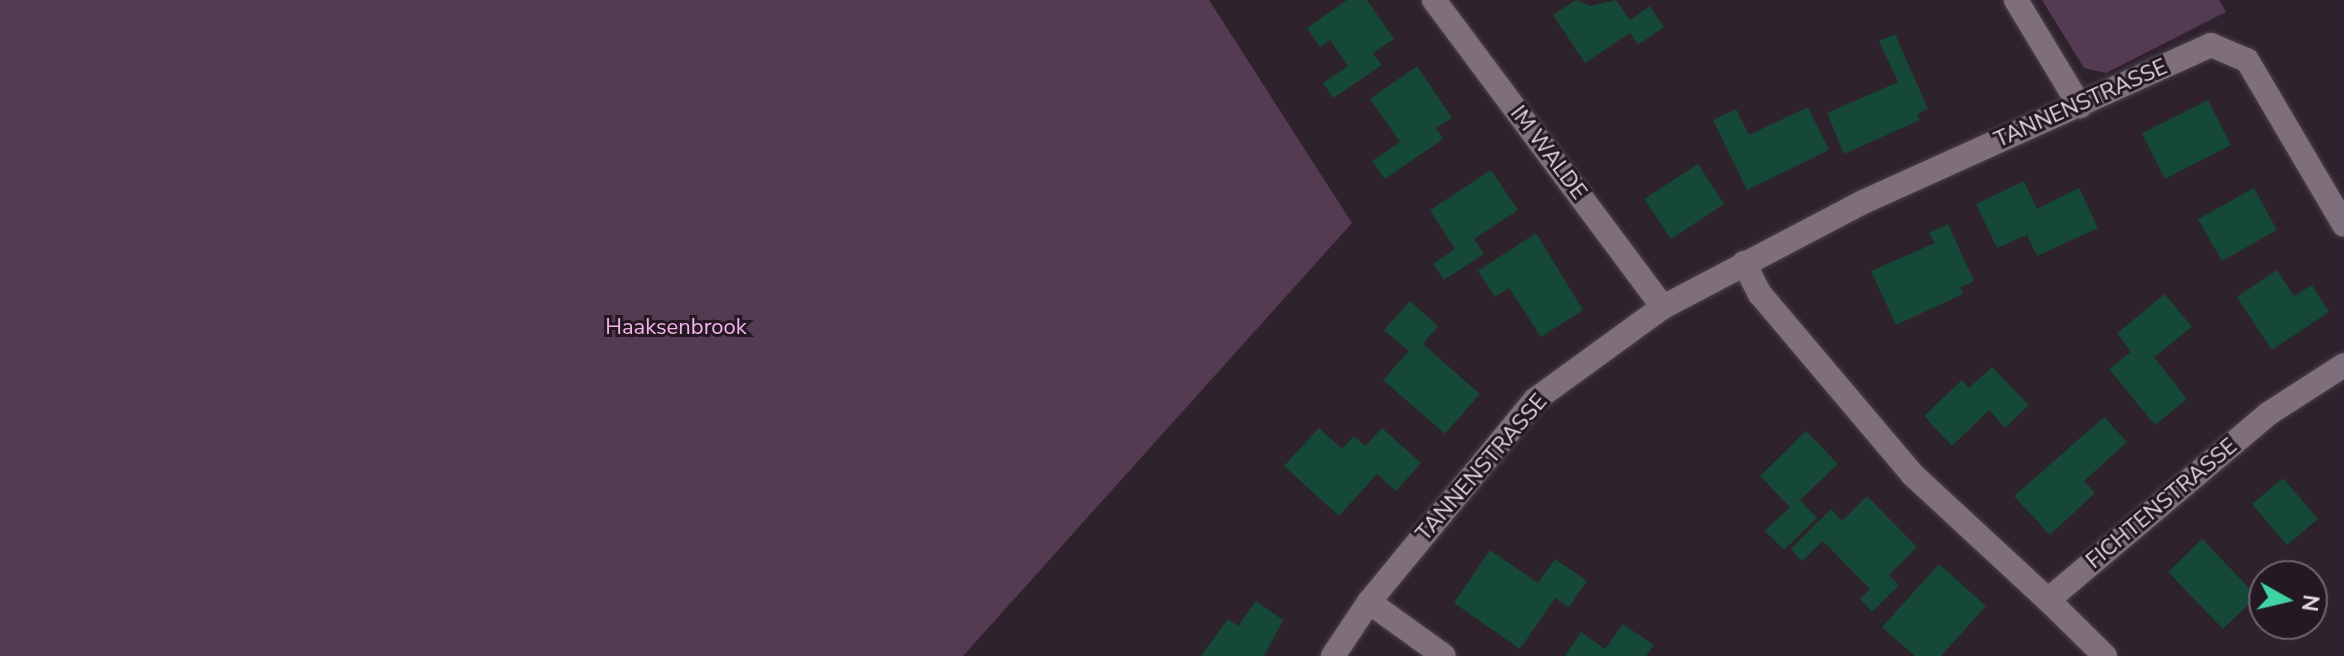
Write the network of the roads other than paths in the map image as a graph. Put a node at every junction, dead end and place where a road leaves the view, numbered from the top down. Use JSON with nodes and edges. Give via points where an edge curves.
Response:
{"nodes":[{"id":1,"x":1434,"y":0,"type":"edge"},
{"id":2,"x":2016,"y":0,"type":"edge"},
{"id":3,"x":2080,"y":106,"type":"junction"},
{"id":4,"x":2344,"y":225,"type":"edge"},
{"id":5,"x":1744,"y":263,"type":"junction"},
{"id":6,"x":1663,"y":307,"type":"junction"},
{"id":7,"x":2344,"y":365,"type":"edge"},
{"id":8,"x":2048,"y":600,"type":"junction"},
{"id":9,"x":1369,"y":602,"type":"junction"},
{"id":10,"x":1333,"y":656,"type":"edge"},
{"id":11,"x":1444,"y":656,"type":"edge"},
{"id":12,"x":2105,"y":656,"type":"edge"}],
"edges":[{"from":1,"to":6,"type":"street","name":"IM WALDE"},
{"from":2,"to":3,"type":"street"},
{"from":3,"to":4,"type":"street","name":"TANNENSTRASSE","via":[[2211,45],[2247,60]]},
{"from":3,"to":5,"type":"street","name":"TANNENSTRASSE","via":[[1861,203]]},
{"from":5,"to":6,"type":"street","name":"TANNENSTRASSE"},
{"from":5,"to":8,"type":"street","via":[[1760,294],[1913,475]]},
{"from":6,"to":9,"type":"street","name":"TANNENSTRASSE","via":[[1535,400]]},
{"from":7,"to":8,"type":"street","name":"FICHTENSTRASSE","via":[[2268,414]]},
{"from":8,"to":12,"type":"street"},
{"from":9,"to":10,"type":"street","name":"TANNENSTRASSE"},
{"from":9,"to":11,"type":"street"}]}
